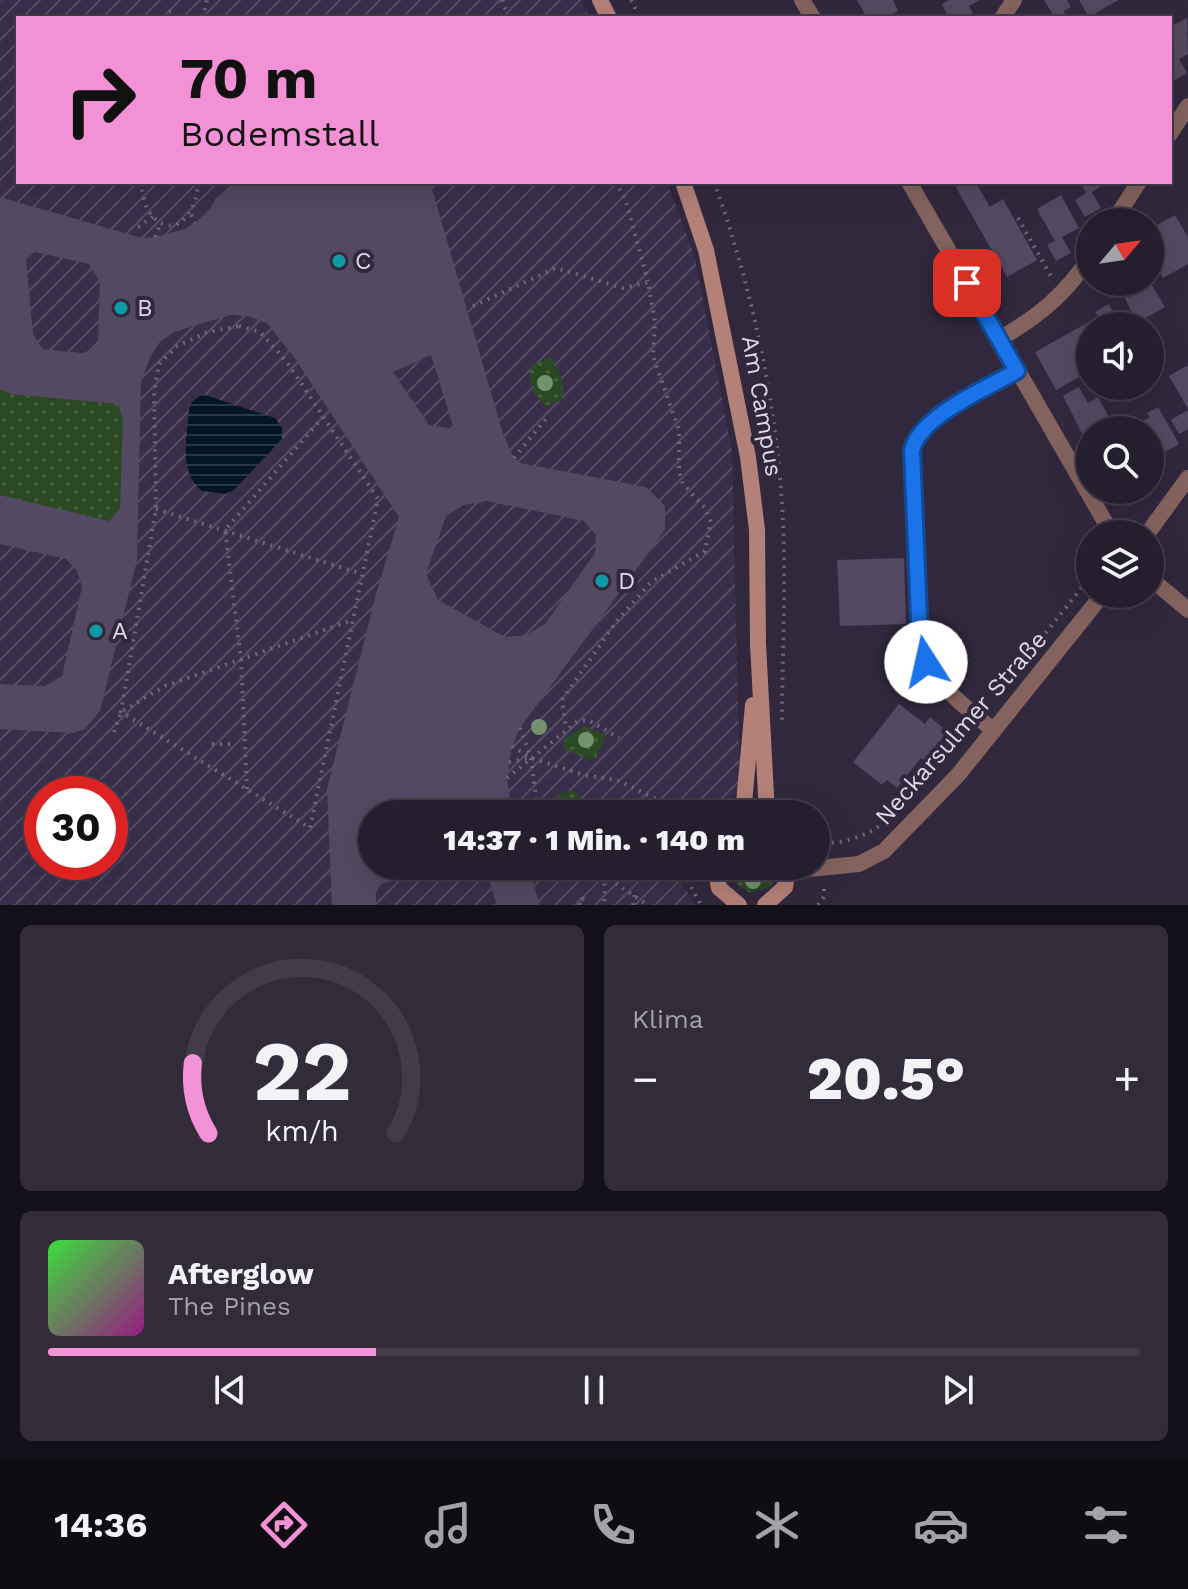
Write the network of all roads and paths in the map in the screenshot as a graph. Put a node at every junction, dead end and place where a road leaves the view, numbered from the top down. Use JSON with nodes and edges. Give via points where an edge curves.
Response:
{"nodes":[{"id":1,"x":176,"y":11,"type":"dead end"},
{"id":2,"x":168,"y":16,"type":"edge"},
{"id":3,"x":1188,"y":106,"type":"edge"},
{"id":4,"x":1172,"y":131,"type":"edge"},
{"id":5,"x":141,"y":184,"type":"edge"},
{"id":6,"x":198,"y":184,"type":"edge"},
{"id":7,"x":616,"y":184,"type":"edge"},
{"id":8,"x":684,"y":184,"type":"edge"},
{"id":9,"x":910,"y":184,"type":"edge"},
{"id":10,"x":1138,"y":184,"type":"edge"},
{"id":11,"x":1122,"y":208,"type":"edge"},
{"id":12,"x":191,"y":215,"type":"junction"},
{"id":13,"x":154,"y":216,"type":"junction"},
{"id":14,"x":1018,"y":218,"type":"dead end"},
{"id":15,"x":161,"y":222,"type":"junction"},
{"id":16,"x":195,"y":223,"type":"dead end"},
{"id":17,"x":138,"y":227,"type":"dead end"},
{"id":18,"x":155,"y":237,"type":"dead end"},
{"id":19,"x":1076,"y":276,"type":"edge"},
{"id":20,"x":648,"y":282,"type":"junction"},
{"id":21,"x":1062,"y":296,"type":"junction"},
{"id":22,"x":473,"y":306,"type":"dead end"},
{"id":23,"x":999,"y":339,"type":"junction"},
{"id":24,"x":1017,"y":371,"type":"junction"},
{"id":25,"x":549,"y":415,"type":"dead end"},
{"id":26,"x":323,"y":417,"type":"junction"},
{"id":27,"x":514,"y":458,"type":"dead end"},
{"id":28,"x":1188,"y":478,"type":"edge"},
{"id":29,"x":156,"y":509,"type":"junction"},
{"id":30,"x":1104,"y":520,"type":"edge"},
{"id":31,"x":1157,"y":520,"type":"edge"},
{"id":32,"x":225,"y":530,"type":"junction"},
{"id":33,"x":362,"y":574,"type":"junction"},
{"id":34,"x":1164,"y":590,"type":"edge"},
{"id":35,"x":1076,"y":594,"type":"edge"},
{"id":36,"x":1092,"y":608,"type":"edge"},
{"id":37,"x":1188,"y":610,"type":"edge"},
{"id":38,"x":350,"y":621,"type":"junction"},
{"id":39,"x":758,"y":644,"type":"junction"},
{"id":40,"x":241,"y":660,"type":"junction"},
{"id":41,"x":1006,"y":682,"type":"dead end"},
{"id":42,"x":121,"y":712,"type":"junction"},
{"id":43,"x":979,"y":717,"type":"junction"},
{"id":44,"x":520,"y":728,"type":"dead end"},
{"id":45,"x":566,"y":729,"type":"junction"},
{"id":46,"x":994,"y":731,"type":"junction"},
{"id":47,"x":114,"y":732,"type":"dead end"},
{"id":48,"x":619,"y":738,"type":"dead end"},
{"id":49,"x":212,"y":744,"type":"dead end"},
{"id":50,"x":235,"y":744,"type":"dead end"},
{"id":51,"x":512,"y":746,"type":"dead end"},
{"id":52,"x":531,"y":758,"type":"junction"},
{"id":53,"x":509,"y":762,"type":"dead end"},
{"id":54,"x":507,"y":778,"type":"dead end"},
{"id":55,"x":247,"y":789,"type":"junction"},
{"id":56,"x":536,"y":800,"type":"edge"},
{"id":57,"x":658,"y":800,"type":"edge"},
{"id":58,"x":744,"y":800,"type":"edge"},
{"id":59,"x":766,"y":800,"type":"edge"},
{"id":60,"x":895,"y":812,"type":"dead end"},
{"id":61,"x":886,"y":820,"type":"dead end"},
{"id":62,"x":830,"y":842,"type":"edge"},
{"id":63,"x":830,"y":866,"type":"edge"},
{"id":64,"x":603,"y":880,"type":"edge"},
{"id":65,"x":612,"y":880,"type":"edge"},
{"id":66,"x":688,"y":880,"type":"edge"},
{"id":67,"x":718,"y":880,"type":"edge"},
{"id":68,"x":785,"y":880,"type":"edge"},
{"id":69,"x":824,"y":888,"type":"dead end"},
{"id":70,"x":635,"y":894,"type":"junction"},
{"id":71,"x":604,"y":905,"type":"edge"},
{"id":72,"x":633,"y":905,"type":"edge"},
{"id":73,"x":648,"y":905,"type":"edge"},
{"id":74,"x":701,"y":905,"type":"edge"},
{"id":75,"x":739,"y":905,"type":"edge"},
{"id":76,"x":765,"y":905,"type":"edge"},
{"id":77,"x":818,"y":905,"type":"edge"}],
"edges":[{"from":1,"to":2,"type":"path","via":[[168,11]]},
{"from":3,"to":4,"type":"street"},
{"from":5,"to":13,"type":"path"},
{"from":6,"to":12,"type":"path"},
{"from":7,"to":20,"type":"path","via":[[625,198]]},
{"from":8,"to":39,"type":"street","name":"Am Campus","via":[[706,250],[741,411],[757,530]]},
{"from":9,"to":23,"type":"street"},
{"from":10,"to":11,"type":"street"},
{"from":12,"to":15,"type":"path","via":[[177,224]]},
{"from":12,"to":16,"type":"path"},
{"from":13,"to":15,"type":"path"},
{"from":13,"to":17,"type":"path"},
{"from":14,"to":21,"type":"path"},
{"from":15,"to":18,"type":"path"},
{"from":19,"to":21,"type":"street"},
{"from":20,"to":22,"type":"path","via":[[623,288],[556,268]]},
{"from":20,"to":45,"type":"path","via":[[655,321],[653,356],[679,430],[679,471],[683,484],[705,508],[710,537],[698,558],[651,582],[616,622],[562,700]]},
{"from":21,"to":23,"type":"street"},
{"from":23,"to":24,"type":"street"},
{"from":24,"to":30,"type":"street"},
{"from":24,"to":43,"type":"street","via":[[931,421],[914,438],[912,451],[922,650],[937,681]]},
{"from":25,"to":27,"type":"path"},
{"from":26,"to":29,"type":"path","via":[[260,332],[239,326],[177,346],[159,364],[154,392]]},
{"from":26,"to":32,"type":"path"},
{"from":26,"to":33,"type":"path","via":[[378,499]]},
{"from":28,"to":31,"type":"street"},
{"from":29,"to":32,"type":"path"},
{"from":29,"to":42,"type":"path"},
{"from":32,"to":33,"type":"path"},
{"from":32,"to":40,"type":"path"},
{"from":33,"to":38,"type":"path"},
{"from":34,"to":37,"type":"street"},
{"from":35,"to":41,"type":"path"},
{"from":36,"to":46,"type":"street","name":"Neckarsulmer Straße"},
{"from":38,"to":40,"type":"path"},
{"from":38,"to":55,"type":"path","via":[[310,828]]},
{"from":39,"to":58,"type":"street","name":"Am Campus"},
{"from":39,"to":59,"type":"street","name":"Am Campus"},
{"from":40,"to":42,"type":"path","via":[[165,686]]},
{"from":40,"to":55,"type":"path"},
{"from":42,"to":47,"type":"path"},
{"from":42,"to":55,"type":"path"},
{"from":43,"to":46,"type":"street"},
{"from":43,"to":60,"type":"path"},
{"from":44,"to":52,"type":"path"},
{"from":45,"to":48,"type":"path","via":[[588,720]]},
{"from":45,"to":52,"type":"path"},
{"from":46,"to":63,"type":"street","name":"Neckarsulmer Straße","via":[[930,807],[884,851],[859,864]]},
{"from":49,"to":50,"type":"path"},
{"from":51,"to":52,"type":"path"},
{"from":52,"to":53,"type":"path"},
{"from":52,"to":54,"type":"path"},
{"from":52,"to":56,"type":"path"},
{"from":52,"to":57,"type":"path","via":[[617,780]]},
{"from":61,"to":62,"type":"path","via":[[878,828]]},
{"from":64,"to":71,"type":"path"},
{"from":65,"to":70,"type":"path"},
{"from":66,"to":74,"type":"path"},
{"from":67,"to":75,"type":"street","via":[[719,888]]},
{"from":68,"to":76,"type":"street","via":[[781,894]]},
{"from":69,"to":77,"type":"path"},
{"from":70,"to":72,"type":"path"},
{"from":70,"to":73,"type":"path"}]}
